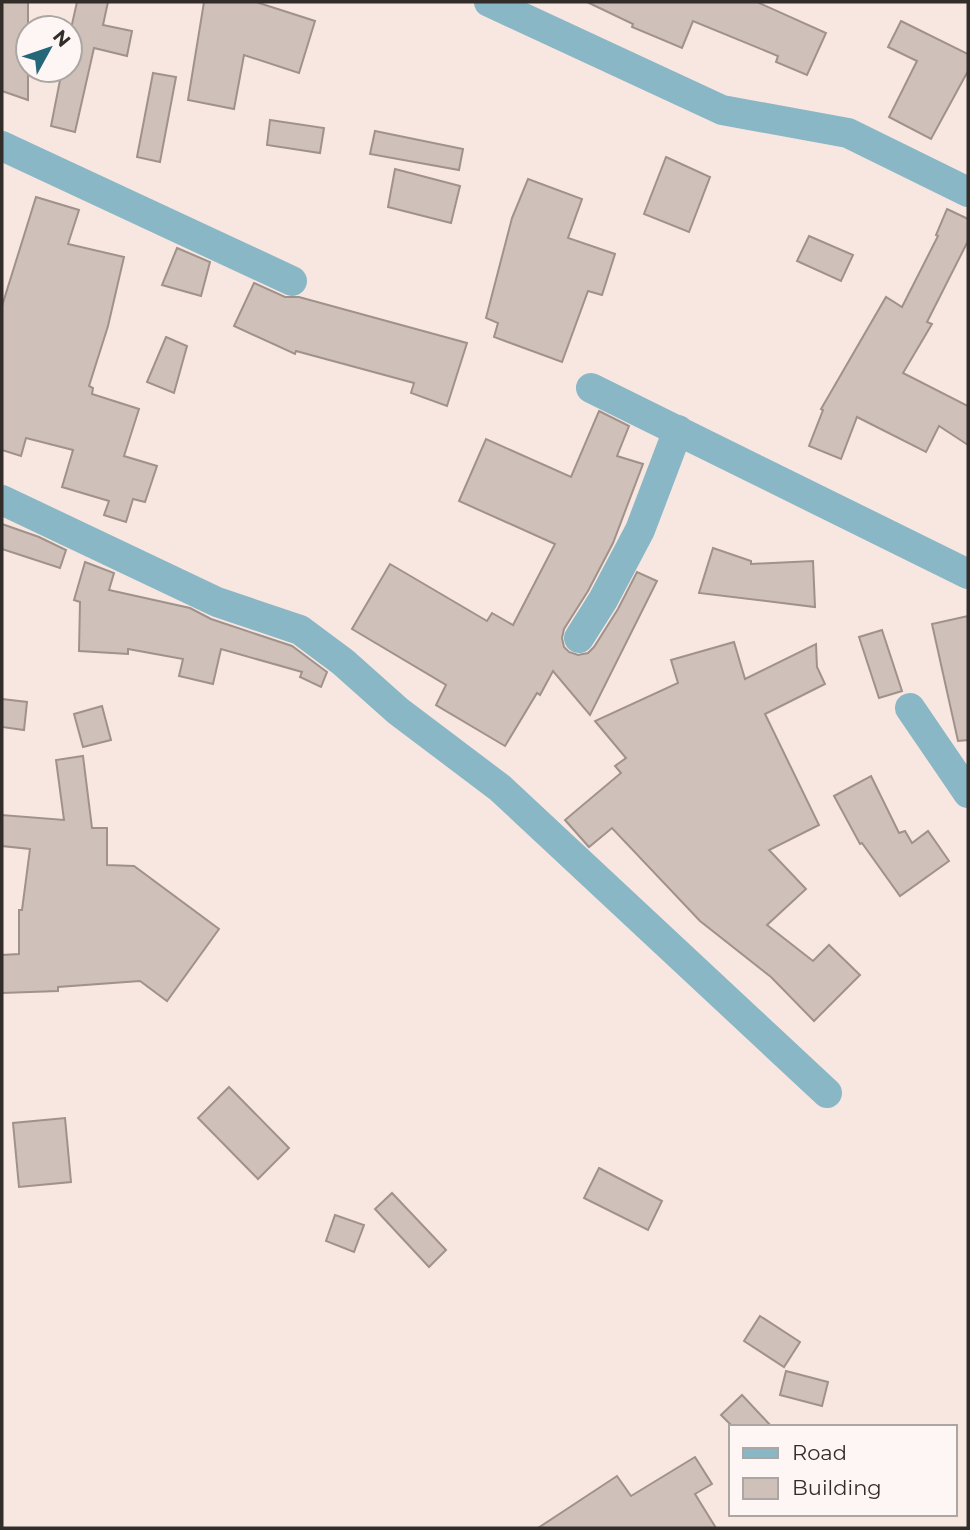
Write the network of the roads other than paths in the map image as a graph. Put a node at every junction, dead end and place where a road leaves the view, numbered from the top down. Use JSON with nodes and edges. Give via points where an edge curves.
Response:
{"nodes":[{"id":1,"x":489,"y":2,"type":"edge"},
{"id":2,"x":2,"y":146,"type":"edge"},
{"id":3,"x":968,"y":192,"type":"edge"},
{"id":4,"x":292,"y":281,"type":"dead end"},
{"id":5,"x":591,"y":388,"type":"dead end"},
{"id":6,"x":678,"y":430,"type":"junction"},
{"id":7,"x":2,"y":500,"type":"edge"},
{"id":8,"x":968,"y":575,"type":"edge"},
{"id":9,"x":579,"y":638,"type":"dead end"},
{"id":10,"x":910,"y":708,"type":"dead end"},
{"id":11,"x":968,"y":793,"type":"edge"},
{"id":12,"x":827,"y":1093,"type":"dead end"}],
"edges":[{"from":1,"to":3,"type":"street","via":[[722,110],[848,133]]},
{"from":2,"to":4,"type":"street"},
{"from":5,"to":6,"type":"street"},
{"from":6,"to":8,"type":"street"},
{"from":6,"to":9,"type":"street","via":[[640,530]]},
{"from":7,"to":12,"type":"street","via":[[217,602],[300,630],[500,788]]},
{"from":10,"to":11,"type":"street"}]}
